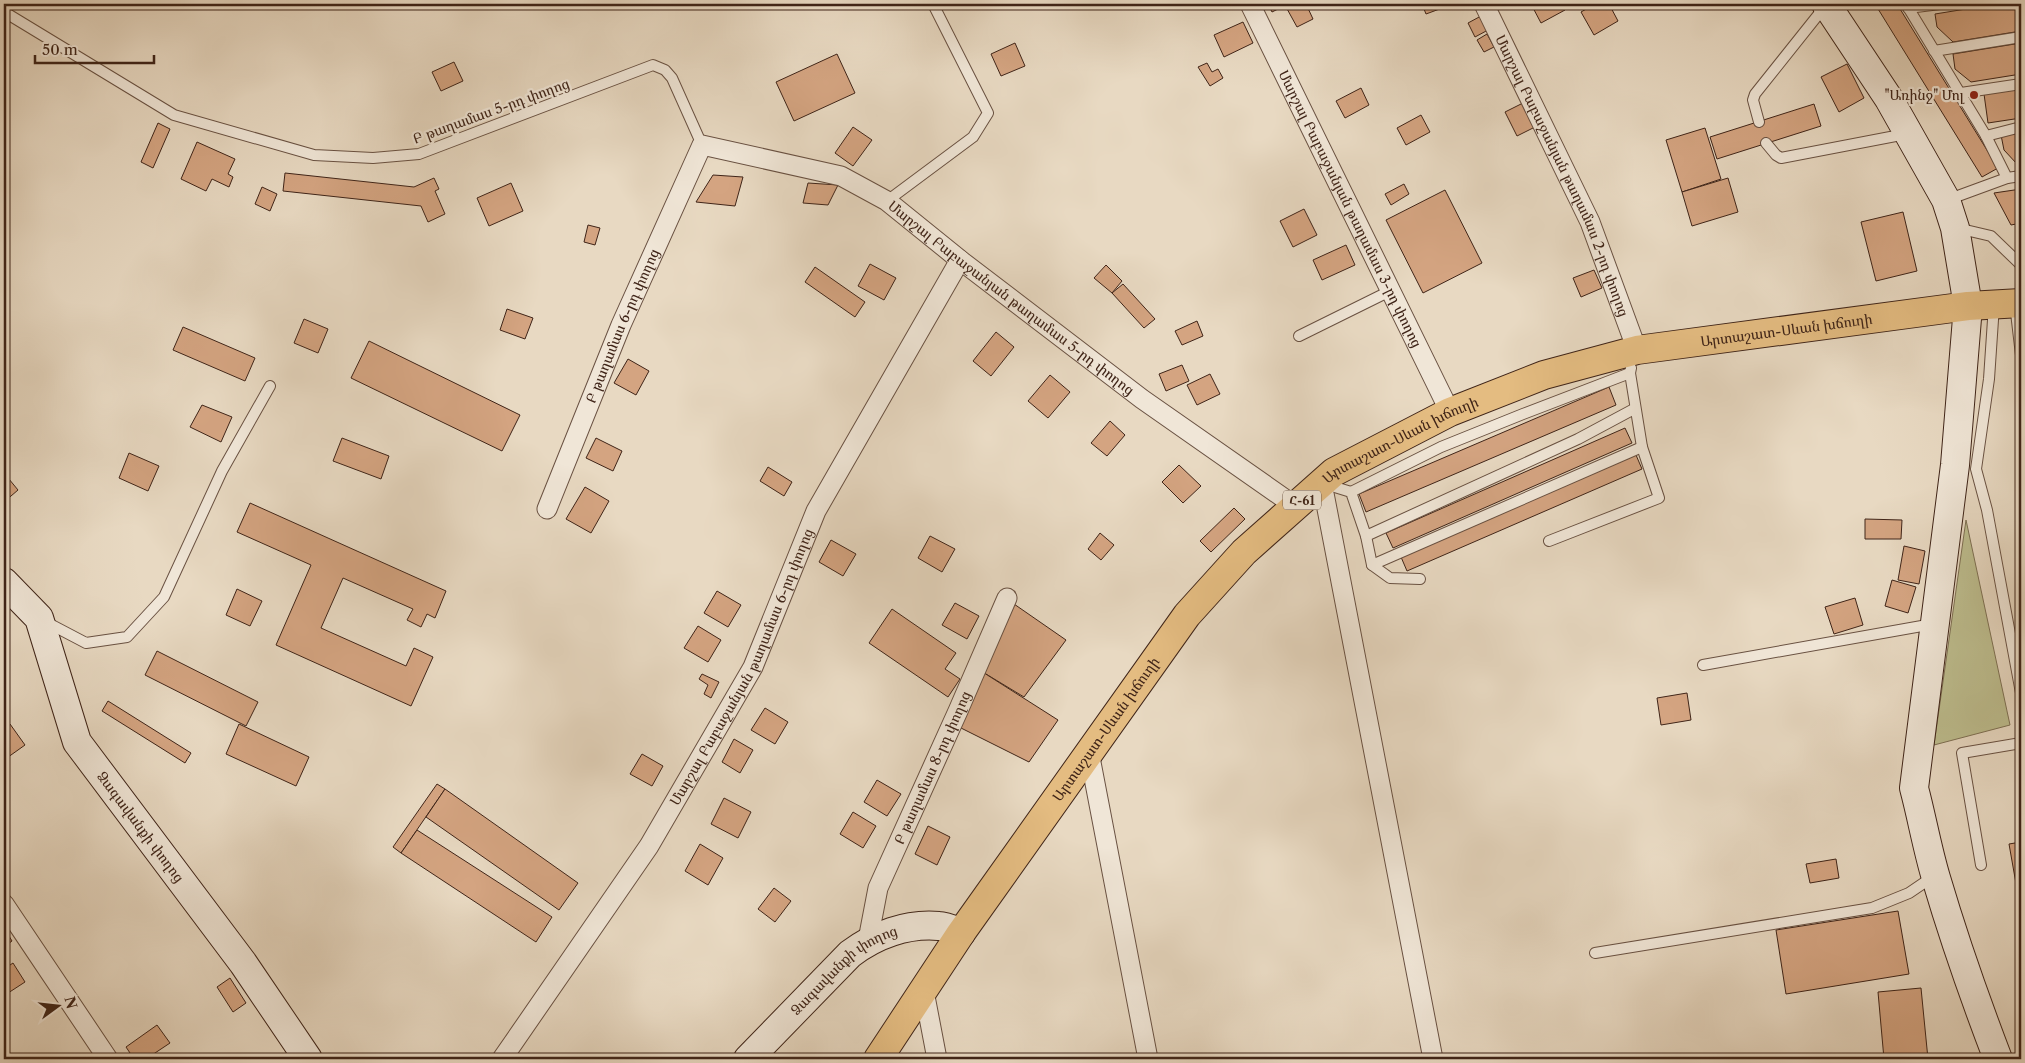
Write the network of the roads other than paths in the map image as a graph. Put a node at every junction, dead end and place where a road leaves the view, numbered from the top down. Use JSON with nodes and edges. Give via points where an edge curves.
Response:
{"nodes":[{"id":1,"x":933,"y":4,"type":"edge"},
{"id":2,"x":1250,"y":4,"type":"edge"},
{"id":3,"x":1484,"y":4,"type":"edge"},
{"id":4,"x":1826,"y":4,"type":"edge"},
{"id":5,"x":1940,"y":4,"type":"edge"},
{"id":6,"x":1907,"y":6,"type":"edge"},
{"id":7,"x":4,"y":10,"type":"edge"},
{"id":8,"x":2021,"y":37,"type":"edge"},
{"id":9,"x":1934,"y":51,"type":"junction"},
{"id":10,"x":2021,"y":84,"type":"edge"},
{"id":11,"x":1961,"y":93,"type":"junction"},
{"id":12,"x":1759,"y":122,"type":"dead end"},
{"id":13,"x":2021,"y":126,"type":"edge"},
{"id":14,"x":1910,"y":133,"type":"junction"},
{"id":15,"x":1986,"y":136,"type":"junction"},
{"id":16,"x":1766,"y":143,"type":"dead end"},
{"id":17,"x":702,"y":144,"type":"junction"},
{"id":18,"x":2021,"y":176,"type":"edge"},
{"id":19,"x":2008,"y":178,"type":"junction"},
{"id":20,"x":1946,"y":200,"type":"junction"},
{"id":21,"x":887,"y":201,"type":"junction"},
{"id":22,"x":1955,"y":228,"type":"junction"},
{"id":23,"x":960,"y":260,"type":"junction"},
{"id":24,"x":2021,"y":265,"type":"edge"},
{"id":25,"x":1390,"y":291,"type":"junction"},
{"id":26,"x":1999,"y":304,"type":"edge"},
{"id":27,"x":1299,"y":336,"type":"dead end"},
{"id":28,"x":2021,"y":355,"type":"edge"},
{"id":29,"x":1633,"y":362,"type":"junction"},
{"id":30,"x":270,"y":386,"type":"dead end"},
{"id":31,"x":1634,"y":409,"type":"junction"},
{"id":32,"x":1450,"y":412,"type":"junction"},
{"id":33,"x":1642,"y":447,"type":"junction"},
{"id":34,"x":1322,"y":483,"type":"junction"},
{"id":35,"x":1351,"y":492,"type":"junction"},
{"id":36,"x":1295,"y":506,"type":"junction"},
{"id":37,"x":547,"y":509,"type":"dead end"},
{"id":38,"x":1366,"y":536,"type":"junction"},
{"id":39,"x":1549,"y":541,"type":"dead end"},
{"id":40,"x":1372,"y":565,"type":"junction"},
{"id":41,"x":1420,"y":580,"type":"dead end"},
{"id":42,"x":4,"y":582,"type":"edge"},
{"id":43,"x":1007,"y":598,"type":"dead end"},
{"id":44,"x":39,"y":618,"type":"junction"},
{"id":45,"x":1934,"y":624,"type":"junction"},
{"id":46,"x":1703,"y":665,"type":"dead end"},
{"id":47,"x":2021,"y":692,"type":"edge"},
{"id":48,"x":2021,"y":743,"type":"edge"},
{"id":49,"x":1088,"y":752,"type":"junction"},
{"id":50,"x":1981,"y":865,"type":"dead end"},
{"id":51,"x":1935,"y":876,"type":"junction"},
{"id":52,"x":4,"y":904,"type":"edge"},
{"id":53,"x":961,"y":933,"type":"junction"},
{"id":54,"x":868,"y":940,"type":"junction"},
{"id":55,"x":1594,"y":953,"type":"dead end"},
{"id":56,"x":924,"y":991,"type":"junction"},
{"id":57,"x":108,"y":1059,"type":"edge"},
{"id":58,"x":308,"y":1059,"type":"edge"},
{"id":59,"x":502,"y":1059,"type":"edge"},
{"id":60,"x":748,"y":1059,"type":"edge"},
{"id":61,"x":878,"y":1059,"type":"edge"},
{"id":62,"x":936,"y":1059,"type":"edge"},
{"id":63,"x":1148,"y":1059,"type":"edge"},
{"id":64,"x":1433,"y":1059,"type":"edge"},
{"id":65,"x":1998,"y":1059,"type":"edge"}],
"edges":[{"from":1,"to":21,"type":"lane","via":[[988,113],[973,136]]},
{"from":2,"to":25,"type":"street","name":"Մարշալ Բաբաջանյան թաղամաս 3-րդ փողոց"},
{"from":3,"to":29,"type":"street","name":"Մարշալ Բաբաջանյան թաղամաս 2-րդ փողոց","via":[[1590,222]]},
{"from":4,"to":12,"type":"lane","via":[[1755,94]]},
{"from":4,"to":14,"type":"street"},
{"from":5,"to":6,"type":"lane"},
{"from":6,"to":9,"type":"lane"},
{"from":7,"to":17,"type":"lane","name":"Բ թաղամաս 5-րդ փողոց","via":[[174,115],[314,155],[373,158],[419,154],[652,65],[665,70],[672,78]]},
{"from":8,"to":9,"type":"lane"},
{"from":9,"to":11,"type":"lane"},
{"from":10,"to":11,"type":"lane"},
{"from":11,"to":15,"type":"lane"},
{"from":13,"to":15,"type":"lane"},
{"from":14,"to":16,"type":"lane","via":[[1781,158]]},
{"from":14,"to":20,"type":"street"},
{"from":15,"to":19,"type":"lane"},
{"from":17,"to":21,"type":"street","name":"Մարշալ Բաբաջանյան թաղամաս 5-րդ փողոց","via":[[841,176]]},
{"from":17,"to":37,"type":"street","name":"Բ թաղամաս 6-րդ փողոց","via":[[620,325]]},
{"from":18,"to":19,"type":"lane"},
{"from":19,"to":20,"type":"lane"},
{"from":20,"to":22,"type":"street"},
{"from":21,"to":23,"type":"street","name":"Մարշալ Բաբաջանյան թաղամաս 5-րդ փողոց"},
{"from":22,"to":24,"type":"lane","via":[[1991,236]]},
{"from":22,"to":26,"type":"street"},
{"from":23,"to":36,"type":"street","name":"Մարշալ Բաբաջանյան թաղամաս 5-րդ փողոց","via":[[1142,399]]},
{"from":23,"to":59,"type":"street","name":"Մարշալ Բաբաջանյան թաղամաս 6-րդ փողոց","via":[[816,511],[754,667],[649,846]]},
{"from":25,"to":27,"type":"lane"},
{"from":25,"to":32,"type":"street","name":"Մարշալ Բաբաջանյան թաղամաս 3-րդ փողոց"},
{"from":26,"to":28,"type":"lane"},
{"from":26,"to":29,"type":"main road","name":"Արտաշատ-Սևան խճուղի","number":"Հ-61"},
{"from":26,"to":45,"type":"street","via":[[1955,465]]},
{"from":26,"to":47,"type":"lane","via":[[1976,469],[1987,510]]},
{"from":29,"to":31,"type":"lane"},
{"from":29,"to":32,"type":"main road","name":"Արտաշատ-Սևան խճուղի","number":"Հ-61","via":[[1544,375]]},
{"from":29,"to":35,"type":"lane","via":[[1523,414],[1442,447]]},
{"from":30,"to":44,"type":"lane","via":[[222,471],[164,597],[127,637],[86,644]]},
{"from":31,"to":33,"type":"lane"},
{"from":31,"to":38,"type":"lane","via":[[1578,439]]},
{"from":32,"to":34,"type":"main road","name":"Արտաշատ-Սևան խճուղի","number":"Հ-61","via":[[1334,472]]},
{"from":33,"to":39,"type":"lane","via":[[1659,498]]},
{"from":33,"to":40,"type":"lane"},
{"from":34,"to":35,"type":"lane"},
{"from":34,"to":36,"type":"main road","name":"Արտաշատ-Սևան խճուղի","number":"Հ-61"},
{"from":34,"to":64,"type":"street"},
{"from":35,"to":38,"type":"lane"},
{"from":36,"to":49,"type":"main road","name":"Արտաշատ-Սևան խճուղի","number":"Հ-61","via":[[1244,552],[1187,615]]},
{"from":38,"to":40,"type":"lane"},
{"from":40,"to":41,"type":"lane","via":[[1390,578]]},
{"from":42,"to":44,"type":"street","name":"Ձագավանքի փողոց"},
{"from":43,"to":54,"type":"street","name":"Բ թաղամաս 8-րդ փողոց","via":[[878,888]]},
{"from":44,"to":58,"type":"street","name":"Ձագավանքի փողոց","via":[[76,742],[243,963]]},
{"from":45,"to":46,"type":"lane"},
{"from":45,"to":51,"type":"street","via":[[1914,788]]},
{"from":48,"to":50,"type":"lane","via":[[1962,753]]},
{"from":49,"to":53,"type":"main road","name":"Արտաշատ-Սևան խճուղի","number":"Հ-61"},
{"from":49,"to":63,"type":"street"},
{"from":51,"to":55,"type":"lane","via":[[1908,893],[1872,908]]},
{"from":51,"to":65,"type":"street","via":[[1964,970]]},
{"from":52,"to":57,"type":"street"},
{"from":53,"to":54,"type":"street","name":"Ձագավանքի փողոց","via":[[940,926],[921,926]]},
{"from":53,"to":56,"type":"main road","name":"Արտաշատ-Սևան խճուղի","number":"Հ-61"},
{"from":54,"to":60,"type":"street","name":"Ձագավանքի փողոց","via":[[850,954]]},
{"from":56,"to":61,"type":"main road","name":"Արտաշատ-Սևան խճուղի","number":"Հ-61"},
{"from":56,"to":62,"type":"street"}]}
